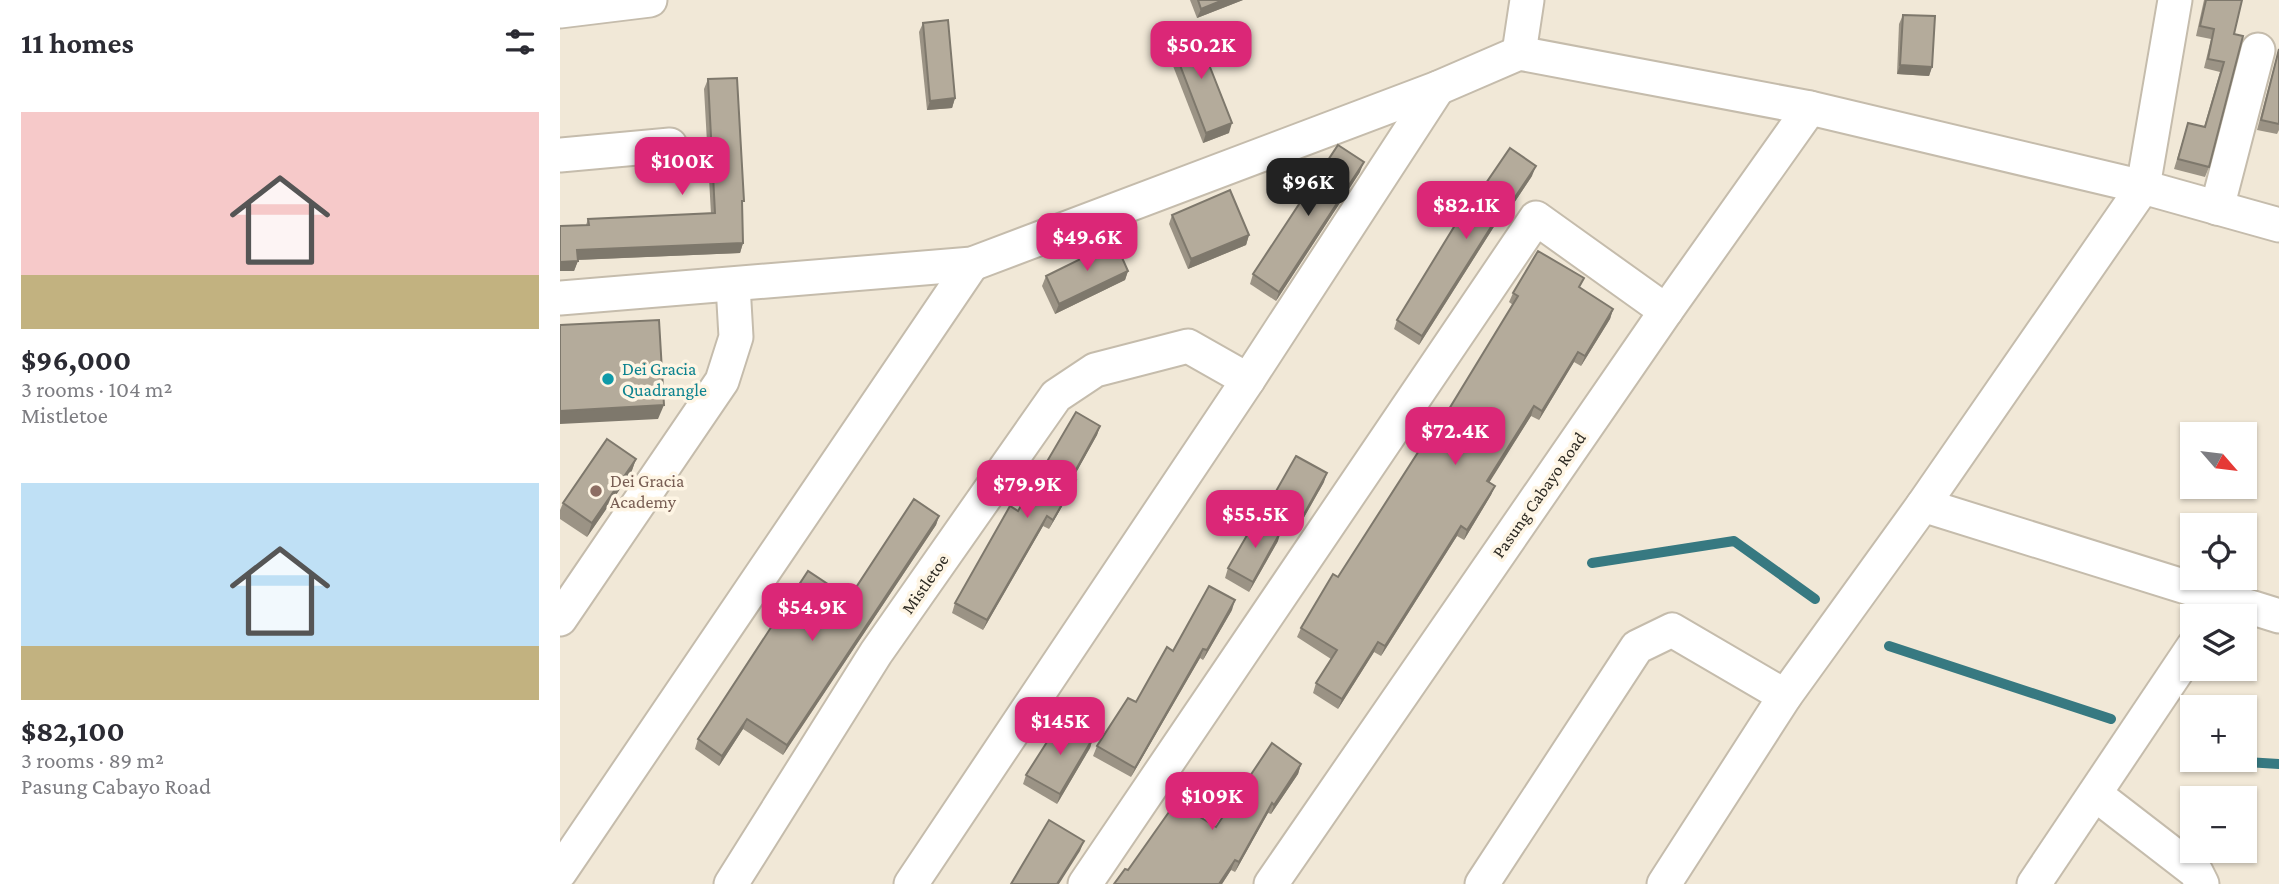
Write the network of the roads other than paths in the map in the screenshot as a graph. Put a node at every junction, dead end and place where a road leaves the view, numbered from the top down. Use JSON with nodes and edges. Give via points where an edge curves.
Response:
{"nodes":[{"id":1,"x":650,"y":0,"type":"edge"},
{"id":2,"x":1527,"y":0,"type":"edge"},
{"id":3,"x":2175,"y":0,"type":"edge"},
{"id":4,"x":560,"y":11,"type":"edge"},
{"id":5,"x":2258,"y":50,"type":"dead end"},
{"id":6,"x":1519,"y":52,"type":"junction"},
{"id":7,"x":1438,"y":88,"type":"junction"},
{"id":8,"x":1810,"y":108,"type":"junction"},
{"id":9,"x":670,"y":145,"type":"dead end"},
{"id":10,"x":560,"y":155,"type":"edge"},
{"id":11,"x":2143,"y":187,"type":"junction"},
{"id":12,"x":2217,"y":208,"type":"junction"},
{"id":13,"x":2279,"y":225,"type":"edge"},
{"id":14,"x":972,"y":264,"type":"junction"},
{"id":15,"x":733,"y":285,"type":"junction"},
{"id":16,"x":560,"y":298,"type":"edge"},
{"id":17,"x":1666,"y":311,"type":"junction"},
{"id":18,"x":1248,"y":380,"type":"junction"},
{"id":19,"x":1923,"y":505,"type":"junction"},
{"id":20,"x":2210,"y":604,"type":"edge"},
{"id":21,"x":2257,"y":613,"type":"edge"},
{"id":22,"x":2279,"y":617,"type":"edge"},
{"id":23,"x":560,"y":619,"type":"edge"},
{"id":24,"x":2180,"y":666,"type":"edge"},
{"id":25,"x":1786,"y":696,"type":"junction"},
{"id":26,"x":2095,"y":794,"type":"junction"},
{"id":27,"x":560,"y":872,"type":"edge"},
{"id":28,"x":731,"y":884,"type":"edge"},
{"id":29,"x":911,"y":884,"type":"edge"},
{"id":30,"x":1085,"y":884,"type":"edge"},
{"id":31,"x":1272,"y":884,"type":"edge"},
{"id":32,"x":1482,"y":884,"type":"edge"},
{"id":33,"x":1664,"y":884,"type":"edge"},
{"id":34,"x":2034,"y":884,"type":"edge"},
{"id":35,"x":2202,"y":884,"type":"edge"}],
"edges":[{"from":1,"to":4,"type":"street"},
{"from":2,"to":6,"type":"street"},
{"from":3,"to":11,"type":"street"},
{"from":5,"to":12,"type":"street"},
{"from":6,"to":7,"type":"street"},
{"from":6,"to":8,"type":"street"},
{"from":7,"to":14,"type":"street"},
{"from":7,"to":18,"type":"street"},
{"from":8,"to":11,"type":"street"},
{"from":8,"to":17,"type":"street","name":"Pasung Cabayo Road"},
{"from":9,"to":10,"type":"street"},
{"from":11,"to":12,"type":"street"},
{"from":11,"to":19,"type":"street"},
{"from":12,"to":13,"type":"street"},
{"from":14,"to":15,"type":"street"},
{"from":14,"to":27,"type":"street"},
{"from":15,"to":16,"type":"street"},
{"from":15,"to":23,"type":"street","via":[[736,337],[722,381]]},
{"from":17,"to":30,"type":"street","via":[[1535,218]]},
{"from":17,"to":31,"type":"street","name":"Pasung Cabayo Road"},
{"from":18,"to":28,"type":"street","name":"Mistletoe","via":[[1188,346],[1095,370],[1056,396],[876,653]]},
{"from":18,"to":29,"type":"street"},
{"from":19,"to":20,"type":"street"},
{"from":19,"to":25,"type":"street"},
{"from":21,"to":22,"type":"street"},
{"from":24,"to":26,"type":"street"},
{"from":25,"to":32,"type":"street","via":[[1672,630],[1637,648]]},
{"from":25,"to":33,"type":"street"},
{"from":26,"to":34,"type":"street"},
{"from":26,"to":35,"type":"street","via":[[2196,872]]}]}
